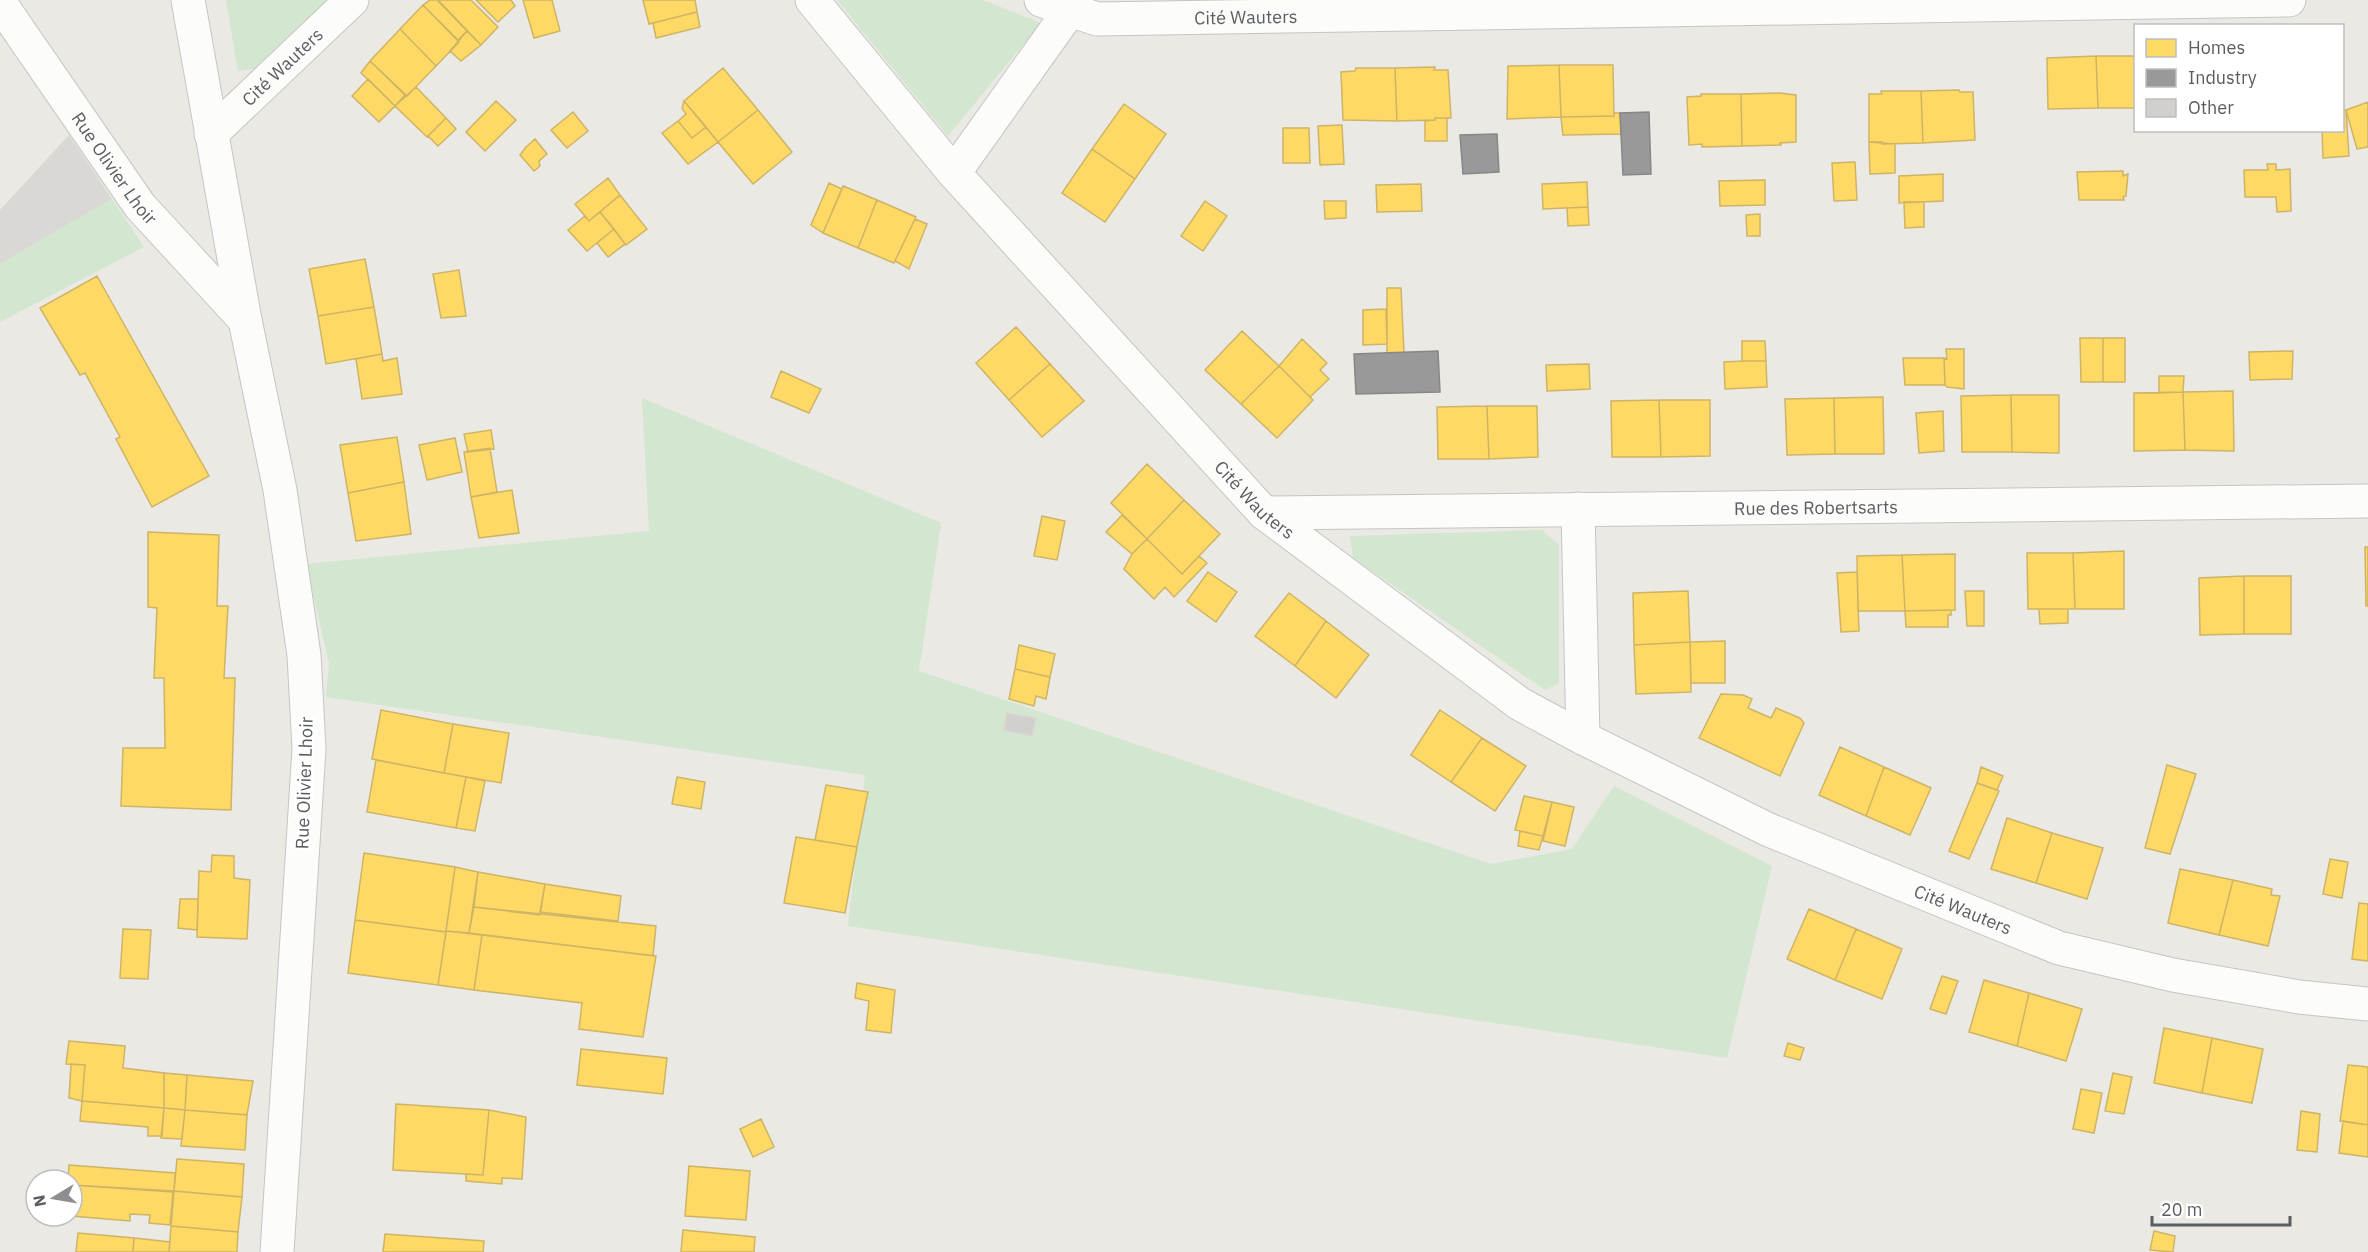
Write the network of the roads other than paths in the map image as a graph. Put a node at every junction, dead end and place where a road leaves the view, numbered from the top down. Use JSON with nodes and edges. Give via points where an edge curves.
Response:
{"nodes":[{"id":1,"x":188,"y":0,"type":"edge"},
{"id":2,"x":352,"y":0,"type":"edge"},
{"id":3,"x":812,"y":0,"type":"edge"},
{"id":4,"x":2289,"y":0,"type":"edge"},
{"id":5,"x":0,"y":3,"type":"edge"},
{"id":6,"x":1056,"y":5,"type":"edge"},
{"id":7,"x":211,"y":134,"type":"junction"},
{"id":8,"x":954,"y":173,"type":"junction"},
{"id":9,"x":245,"y":320,"type":"junction"},
{"id":10,"x":2368,"y":501,"type":"edge"},
{"id":11,"x":1578,"y":509,"type":"junction"},
{"id":12,"x":1264,"y":513,"type":"junction"},
{"id":13,"x":1583,"y":738,"type":"junction"},
{"id":14,"x":2368,"y":1004,"type":"edge"},
{"id":15,"x":277,"y":1252,"type":"edge"}],
"edges":[{"from":1,"to":7,"type":"street","name":"Rue Olivier Lhoir"},
{"from":2,"to":7,"type":"street","name":"Cité Wauters"},
{"from":3,"to":8,"type":"street","name":"Cité Wauters"},
{"from":4,"to":6,"type":"street","name":"Cité Wauters","via":[[1097,19]]},
{"from":5,"to":9,"type":"street","name":"Rue Olivier Lhoir","via":[[140,206]]},
{"from":6,"to":8,"type":"street","name":"Cité Wauters"},
{"from":7,"to":9,"type":"street","name":"Rue Olivier Lhoir"},
{"from":8,"to":12,"type":"street","name":"Cité Wauters"},
{"from":9,"to":15,"type":"street","name":"Rue Olivier Lhoir","via":[[282,502],[304,655],[309,749]]},
{"from":10,"to":11,"type":"street","name":"Rue des Robertsarts"},
{"from":11,"to":12,"type":"street","name":"Rue des Robertsarts"},
{"from":11,"to":13,"type":"street"},
{"from":12,"to":13,"type":"street","name":"Cité Wauters","via":[[1520,704]]},
{"from":13,"to":14,"type":"street","name":"Cité Wauters","via":[[1806,846],[2059,948],[2173,975],[2299,997]]}]}
